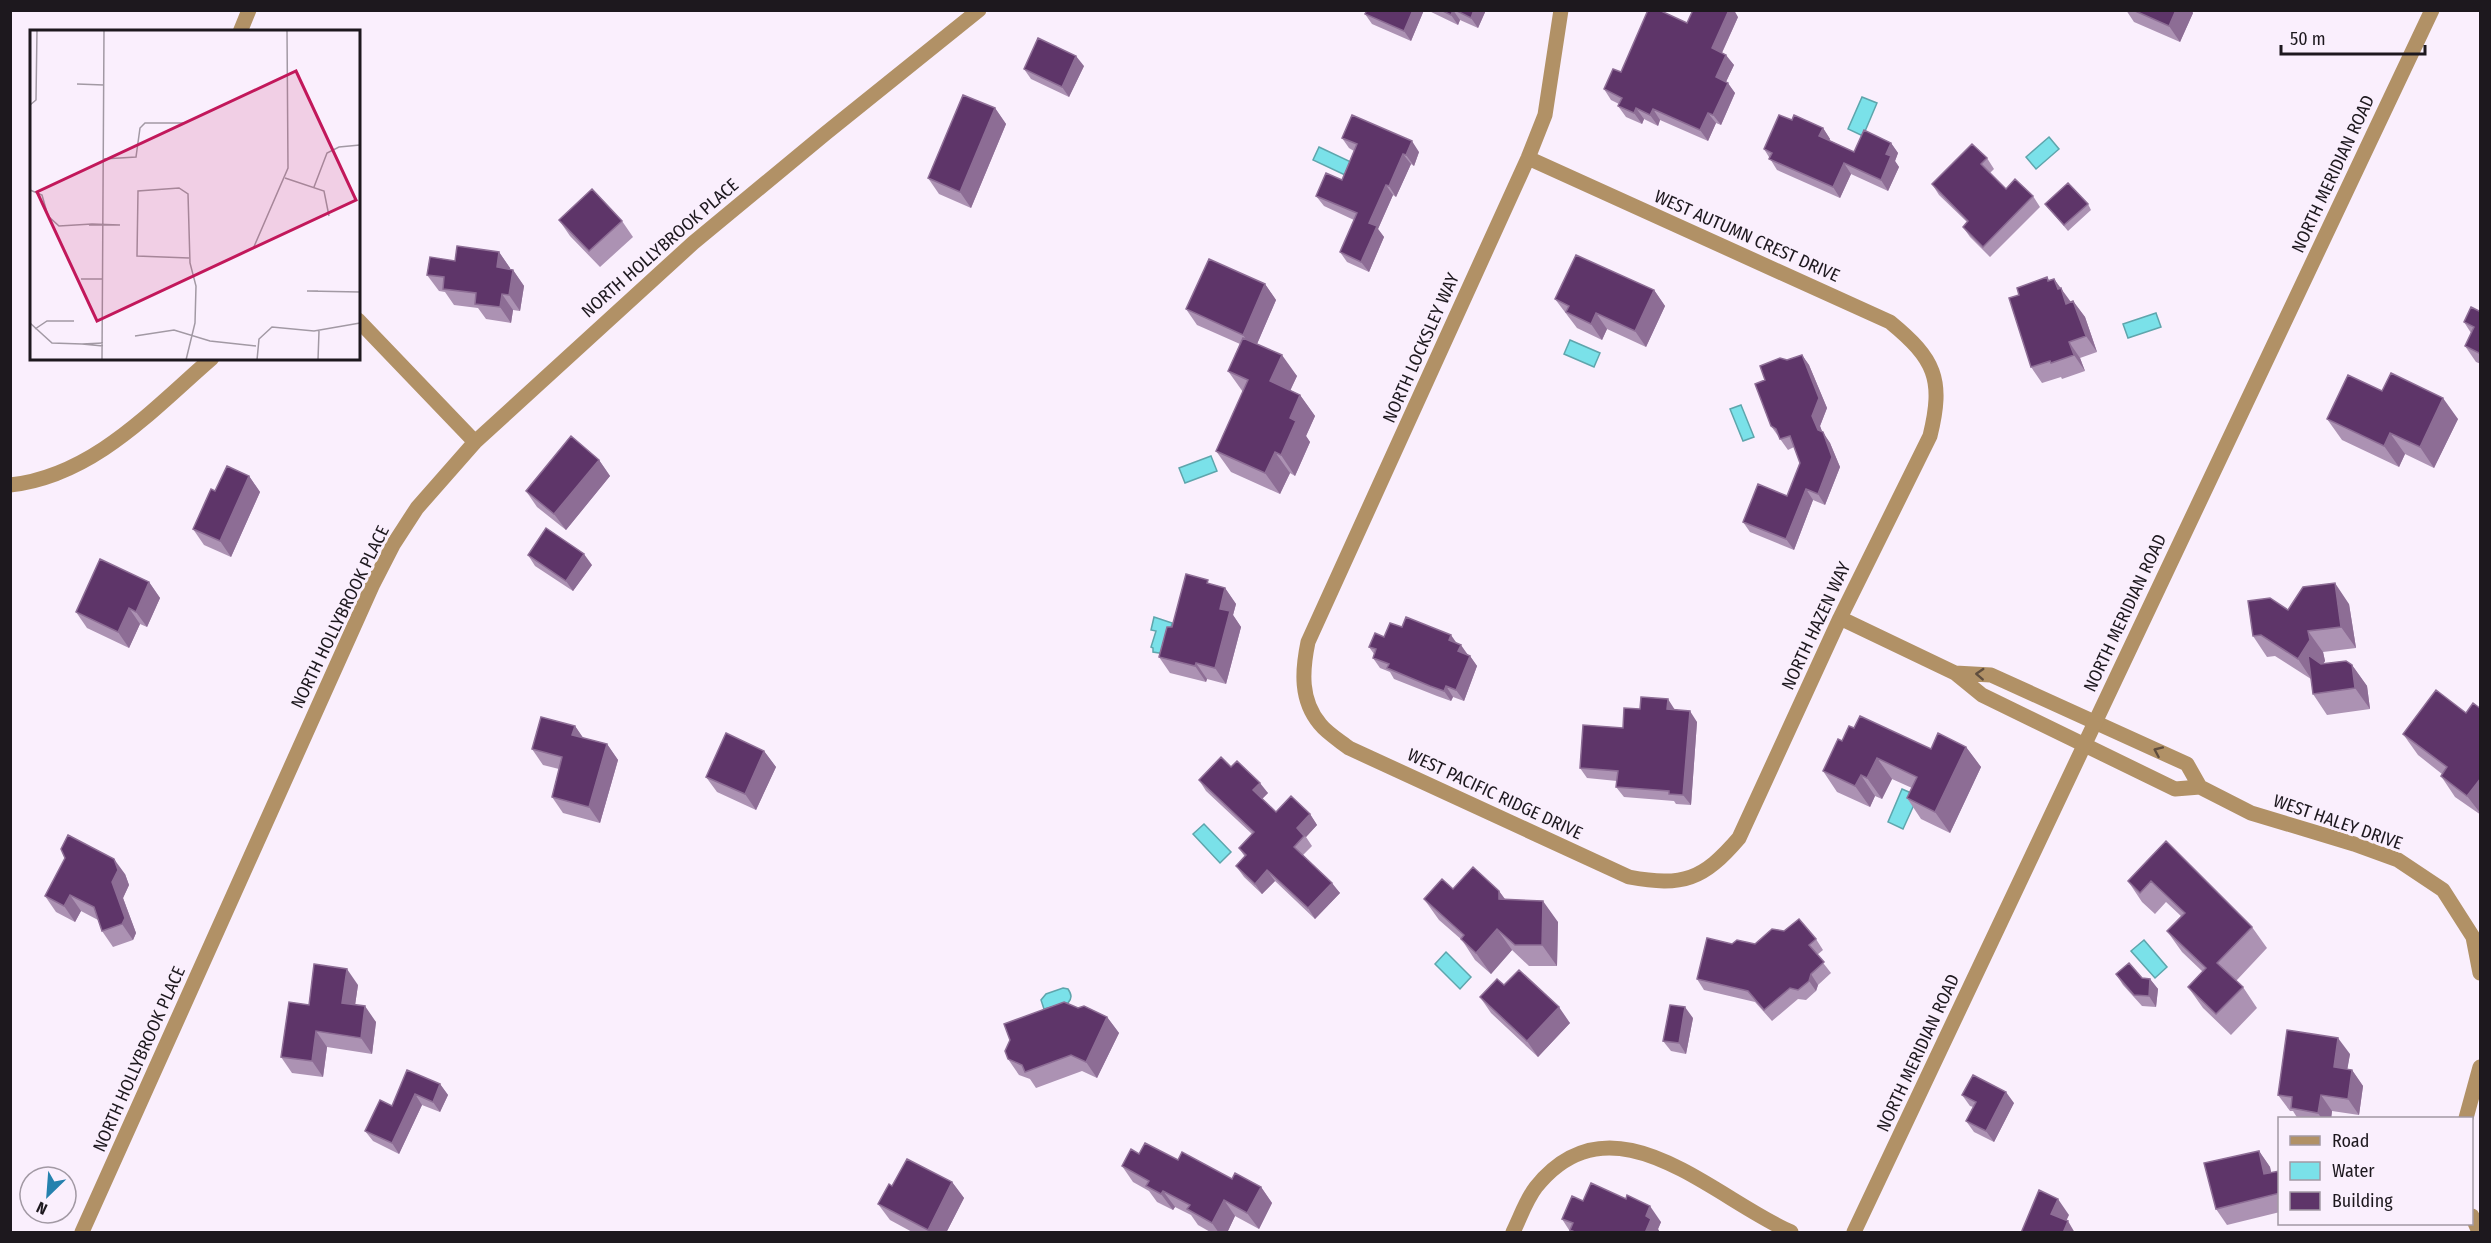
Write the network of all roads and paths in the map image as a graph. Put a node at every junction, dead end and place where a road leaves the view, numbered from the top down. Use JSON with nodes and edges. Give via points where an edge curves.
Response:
{"nodes":[{"id":1,"x":249,"y":10,"type":"edge"},
{"id":2,"x":979,"y":10,"type":"edge"},
{"id":3,"x":1561,"y":10,"type":"edge"},
{"id":4,"x":2432,"y":10,"type":"edge"},
{"id":5,"x":241,"y":30,"type":"edge"},
{"id":6,"x":1528,"y":158,"type":"junction"},
{"id":7,"x":360,"y":322,"type":"edge"},
{"id":8,"x":210,"y":360,"type":"edge"},
{"id":9,"x":1933,"y":371,"type":"joint"},
{"id":10,"x":475,"y":442,"type":"junction"},
{"id":11,"x":10,"y":486,"type":"edge"},
{"id":12,"x":1840,"y":618,"type":"junction"},
{"id":13,"x":1955,"y":673,"type":"junction"},
{"id":14,"x":1305,"y":697,"type":"joint"},
{"id":15,"x":2095,"y":722,"type":"junction"},
{"id":16,"x":2085,"y":745,"type":"junction"},
{"id":17,"x":2200,"y":788,"type":"junction"},
{"id":18,"x":1691,"y":878,"type":"joint"},
{"id":19,"x":2481,"y":973,"type":"edge"},
{"id":20,"x":2481,"y":1066,"type":"edge"},
{"id":21,"x":2467,"y":1117,"type":"edge"},
{"id":22,"x":2473,"y":1218,"type":"edge"},
{"id":23,"x":82,"y":1233,"type":"edge"},
{"id":24,"x":1513,"y":1233,"type":"edge"},
{"id":25,"x":1791,"y":1233,"type":"edge"},
{"id":26,"x":1854,"y":1233,"type":"edge"},
{"id":27,"x":2479,"y":1233,"type":"edge"}],
"edges":[{"from":1,"to":5,"type":"street"},
{"from":2,"to":10,"type":"street","name":"NORTH HOLLYBROOK PLACE","via":[[693,243]]},
{"from":3,"to":6,"type":"street","name":"NORTH LOCKSLEY WAY","via":[[1545,115]]},
{"from":4,"to":15,"type":"street","name":"NORTH MERIDIAN ROAD"},
{"from":6,"to":9,"type":"street","name":"WEST AUTUMN CREST DRIVE","via":[[1890,322],[1915,342]]},
{"from":6,"to":14,"type":"street","name":"NORTH LOCKSLEY WAY","via":[[1308,642],[1303,669]]},
{"from":7,"to":10,"type":"street"},
{"from":8,"to":11,"type":"street","via":[[101,452],[50,477]]},
{"from":9,"to":12,"type":"street","name":"NORTH HAZEN WAY","via":[[1937,405],[1930,436]]},
{"from":10,"to":23,"type":"street","name":"NORTH HOLLYBROOK PLACE","via":[[417,508],[373,584]]},
{"from":12,"to":13,"type":"street","name":"WEST HALEY DRIVE"},
{"from":12,"to":18,"type":"street","name":"NORTH HAZEN WAY","via":[[1739,838],[1720,861]]},
{"from":15,"to":13,"type":"street","name":"WEST HALEY DRIVE","one_way":true,"via":[[1992,675]]},
{"from":13,"to":16,"type":"street","name":"WEST HALEY DRIVE","via":[[1983,695]]},
{"from":14,"to":18,"type":"street","name":"WEST PACIFIC RIDGE DRIVE","via":[[1320,724],[1358,752],[1629,877],[1659,882]]},
{"from":15,"to":16,"type":"street","name":"NORTH MERIDIAN ROAD"},
{"from":17,"to":15,"type":"street","name":"WEST HALEY DRIVE","one_way":true,"via":[[2187,764]]},
{"from":16,"to":17,"type":"street","name":"WEST HALEY DRIVE","via":[[2175,789]]},
{"from":16,"to":26,"type":"street","name":"NORTH MERIDIAN ROAD"},
{"from":17,"to":19,"type":"street","name":"WEST HALEY DRIVE","via":[[2252,813],[2398,860],[2442,891],[2473,937]]},
{"from":20,"to":21,"type":"street"},
{"from":22,"to":27,"type":"street"},
{"from":24,"to":25,"type":"street","via":[[1534,1190],[1552,1170],[1576,1155],[1602,1147],[1629,1148],[1668,1162]]}]}
